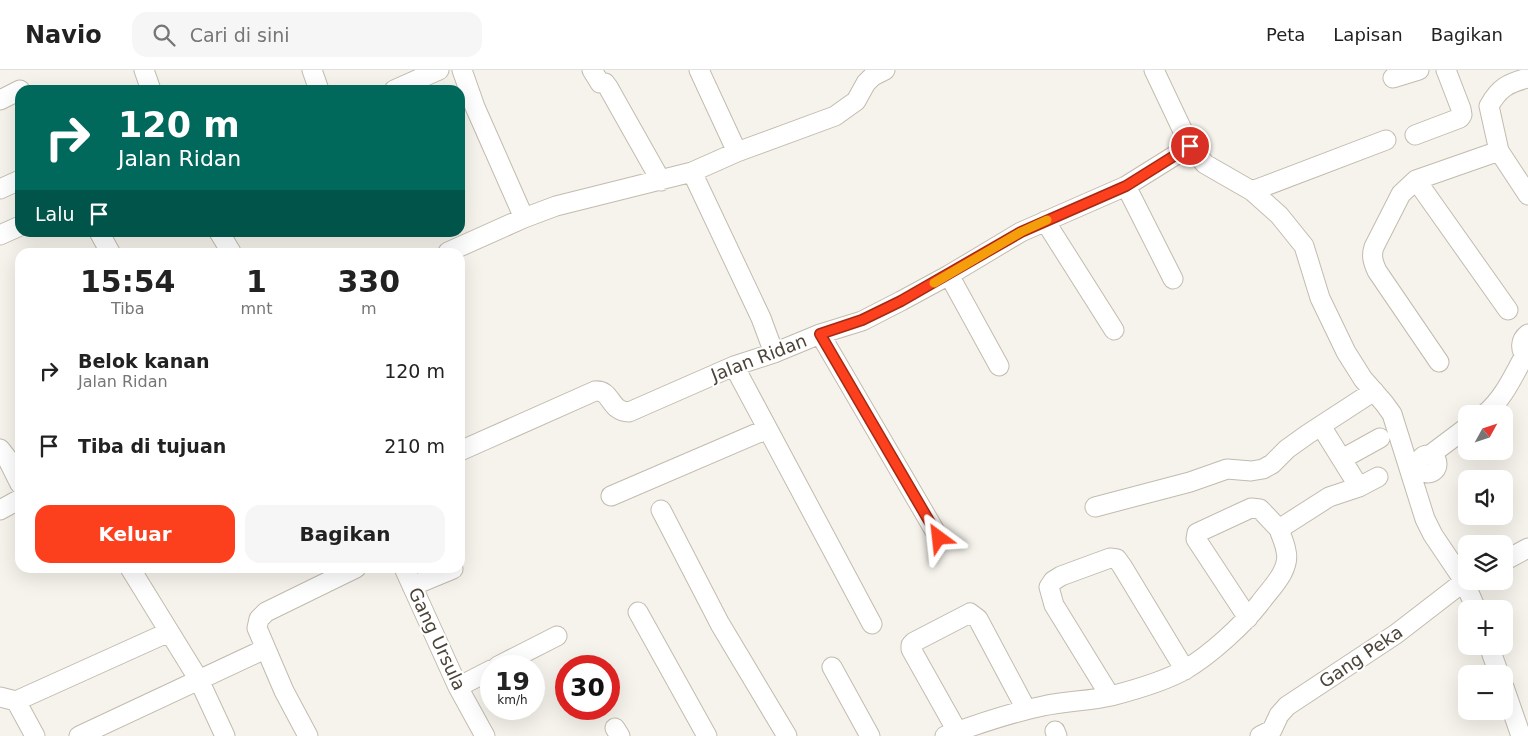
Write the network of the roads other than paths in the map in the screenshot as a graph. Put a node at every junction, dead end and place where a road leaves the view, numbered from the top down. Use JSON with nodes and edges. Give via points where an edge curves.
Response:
{"nodes":[{"id":1,"x":144,"y":70,"type":"edge"},
{"id":2,"x":312,"y":70,"type":"edge"},
{"id":3,"x":439,"y":70,"type":"edge"},
{"id":4,"x":462,"y":70,"type":"edge"},
{"id":5,"x":592,"y":70,"type":"edge"},
{"id":6,"x":699,"y":70,"type":"edge"},
{"id":7,"x":885,"y":70,"type":"edge"},
{"id":8,"x":1154,"y":70,"type":"edge"},
{"id":9,"x":1419,"y":70,"type":"edge"},
{"id":10,"x":1446,"y":70,"type":"edge"},
{"id":11,"x":1393,"y":78,"type":"dead end"},
{"id":12,"x":1528,"y":78,"type":"edge"},
{"id":13,"x":149,"y":85,"type":"edge"},
{"id":14,"x":317,"y":85,"type":"edge"},
{"id":15,"x":405,"y":85,"type":"edge"},
{"id":16,"x":15,"y":92,"type":"edge"},
{"id":17,"x":0,"y":100,"type":"edge"},
{"id":18,"x":1415,"y":134,"type":"dead end"},
{"id":19,"x":1386,"y":140,"type":"dead end"},
{"id":20,"x":1190,"y":146,"type":"junction"},
{"id":21,"x":1499,"y":151,"type":"junction"},
{"id":22,"x":737,"y":152,"type":"junction"},
{"id":23,"x":692,"y":172,"type":"junction"},
{"id":24,"x":1416,"y":180,"type":"junction"},
{"id":25,"x":661,"y":181,"type":"junction"},
{"id":26,"x":15,"y":182,"type":"edge"},
{"id":27,"x":1126,"y":186,"type":"junction"},
{"id":28,"x":0,"y":189,"type":"edge"},
{"id":29,"x":1252,"y":191,"type":"junction"},
{"id":30,"x":1528,"y":195,"type":"edge"},
{"id":31,"x":524,"y":218,"type":"junction"},
{"id":32,"x":1045,"y":221,"type":"junction"},
{"id":33,"x":15,"y":228,"type":"edge"},
{"id":34,"x":0,"y":235,"type":"edge"},
{"id":35,"x":102,"y":237,"type":"edge"},
{"id":36,"x":223,"y":237,"type":"edge"},
{"id":37,"x":108,"y":248,"type":"edge"},
{"id":38,"x":229,"y":248,"type":"edge"},
{"id":39,"x":457,"y":248,"type":"edge"},
{"id":40,"x":949,"y":275,"type":"junction"},
{"id":41,"x":1173,"y":279,"type":"dead end"},
{"id":42,"x":1508,"y":310,"type":"dead end"},
{"id":43,"x":1114,"y":330,"type":"dead end"},
{"id":44,"x":820,"y":334,"type":"junction"},
{"id":45,"x":1528,"y":334,"type":"edge"},
{"id":46,"x":774,"y":353,"type":"junction"},
{"id":47,"x":1527,"y":361,"type":"edge"},
{"id":48,"x":1440,"y":362,"type":"dead end"},
{"id":49,"x":734,"y":366,"type":"junction"},
{"id":50,"x":1000,"y":366,"type":"dead end"},
{"id":51,"x":1374,"y":390,"type":"junction"},
{"id":52,"x":1511,"y":393,"type":"junction"},
{"id":53,"x":1496,"y":405,"type":"edge"},
{"id":54,"x":1506,"y":405,"type":"edge"},
{"id":55,"x":767,"y":428,"type":"junction"},
{"id":56,"x":1326,"y":434,"type":"dead end"},
{"id":57,"x":1458,"y":435,"type":"edge"},
{"id":58,"x":1380,"y":438,"type":"dead end"},
{"id":59,"x":1458,"y":446,"type":"edge"},
{"id":60,"x":0,"y":449,"type":"edge"},
{"id":61,"x":465,"y":449,"type":"edge"},
{"id":62,"x":1342,"y":459,"type":"junction"},
{"id":63,"x":1424,"y":463,"type":"junction"},
{"id":64,"x":15,"y":474,"type":"edge"},
{"id":65,"x":1378,"y":477,"type":"dead end"},
{"id":66,"x":1359,"y":487,"type":"junction"},
{"id":67,"x":611,"y":496,"type":"dead end"},
{"id":68,"x":15,"y":502,"type":"edge"},
{"id":69,"x":1095,"y":507,"type":"dead end"},
{"id":70,"x":0,"y":510,"type":"edge"},
{"id":71,"x":661,"y":510,"type":"dead end"},
{"id":72,"x":1279,"y":529,"type":"junction"},
{"id":73,"x":939,"y":538,"type":"dead end"},
{"id":74,"x":1528,"y":548,"type":"edge"},
{"id":75,"x":1513,"y":556,"type":"edge"},
{"id":76,"x":1458,"y":571,"type":"edge"},
{"id":77,"x":133,"y":573,"type":"edge"},
{"id":78,"x":346,"y":573,"type":"edge"},
{"id":79,"x":406,"y":573,"type":"edge"},
{"id":80,"x":443,"y":573,"type":"edge"},
{"id":81,"x":412,"y":586,"type":"junction"},
{"id":82,"x":1458,"y":586,"type":"edge"},
{"id":83,"x":638,"y":612,"type":"dead end"},
{"id":84,"x":1248,"y":618,"type":"junction"},
{"id":85,"x":872,"y":624,"type":"dead end"},
{"id":86,"x":169,"y":632,"type":"junction"},
{"id":87,"x":557,"y":636,"type":"dead end"},
{"id":88,"x":265,"y":649,"type":"junction"},
{"id":89,"x":520,"y":655,"type":"edge"},
{"id":90,"x":832,"y":667,"type":"dead end"},
{"id":91,"x":1185,"y":670,"type":"junction"},
{"id":92,"x":480,"y":676,"type":"edge"},
{"id":93,"x":199,"y":680,"type":"junction"},
{"id":94,"x":458,"y":687,"type":"junction"},
{"id":95,"x":1110,"y":696,"type":"junction"},
{"id":96,"x":8,"y":699,"type":"edge"},
{"id":97,"x":1026,"y":710,"type":"junction"},
{"id":98,"x":1513,"y":713,"type":"edge"},
{"id":99,"x":951,"y":734,"type":"edge"},
{"id":100,"x":34,"y":736,"type":"edge"},
{"id":101,"x":79,"y":736,"type":"edge"},
{"id":102,"x":226,"y":736,"type":"edge"},
{"id":103,"x":308,"y":736,"type":"edge"},
{"id":104,"x":485,"y":736,"type":"edge"},
{"id":105,"x":707,"y":736,"type":"edge"},
{"id":106,"x":787,"y":736,"type":"edge"},
{"id":107,"x":870,"y":736,"type":"edge"},
{"id":108,"x":1260,"y":736,"type":"edge"},
{"id":109,"x":1521,"y":736,"type":"edge"}],
"edges":[{"from":1,"to":13,"type":"street"},
{"from":2,"to":14,"type":"street"},
{"from":3,"to":15,"type":"street"},
{"from":4,"to":31,"type":"street"},
{"from":5,"to":25,"type":"street","via":[[600,83],[608,87]]},
{"from":6,"to":22,"type":"street"},
{"from":7,"to":22,"type":"street","via":[[873,76],[856,101],[835,116]]},
{"from":8,"to":20,"type":"street"},
{"from":9,"to":11,"type":"street"},
{"from":10,"to":18,"type":"street","via":[[1462,114],[1460,118]]},
{"from":12,"to":21,"type":"street","via":[[1496,93],[1489,106]]},
{"from":16,"to":17,"type":"street"},
{"from":19,"to":29,"type":"street"},
{"from":20,"to":27,"type":"street","name":"Jalan Ridan"},
{"from":20,"to":29,"type":"street","via":[[1205,164]]},
{"from":21,"to":24,"type":"street"},
{"from":21,"to":30,"type":"street"},
{"from":22,"to":23,"type":"street"},
{"from":23,"to":25,"type":"street"},
{"from":23,"to":46,"type":"street","via":[[761,318]]},
{"from":24,"to":42,"type":"street"},
{"from":24,"to":48,"type":"street","via":[[1401,194],[1374,247],[1372,258],[1383,280]]},
{"from":25,"to":31,"type":"street","via":[[573,201]]},
{"from":26,"to":28,"type":"street"},
{"from":27,"to":32,"type":"street","name":"Jalan Ridan"},
{"from":27,"to":41,"type":"street"},
{"from":29,"to":51,"type":"street","via":[[1279,215],[1304,246],[1320,298],[1346,352]]},
{"from":31,"to":39,"type":"street"},
{"from":32,"to":40,"type":"street","name":"Jalan Ridan"},
{"from":32,"to":43,"type":"street"},
{"from":33,"to":34,"type":"street"},
{"from":35,"to":37,"type":"street"},
{"from":36,"to":38,"type":"street"},
{"from":40,"to":44,"type":"street","name":"Jalan Ridan","via":[[862,320]]},
{"from":40,"to":50,"type":"street"},
{"from":44,"to":46,"type":"street","name":"Jalan Ridan"},
{"from":44,"to":73,"type":"street"},
{"from":45,"to":47,"type":"street","via":[[1521,344]]},
{"from":46,"to":49,"type":"street","name":"Jalan Ridan"},
{"from":47,"to":52,"type":"street"},
{"from":49,"to":55,"type":"street"},
{"from":49,"to":61,"type":"street","name":"Jalan Ridan","via":[[629,412],[618,410],[604,392],[595,391]]},
{"from":51,"to":63,"type":"street"},
{"from":51,"to":69,"type":"street","via":[[1263,469],[1226,469]]},
{"from":52,"to":53,"type":"street"},
{"from":52,"to":54,"type":"street"},
{"from":55,"to":67,"type":"street"},
{"from":55,"to":85,"type":"street"},
{"from":56,"to":62,"type":"street"},
{"from":57,"to":63,"type":"street"},
{"from":58,"to":62,"type":"street"},
{"from":59,"to":63,"type":"street"},
{"from":60,"to":64,"type":"street"},
{"from":62,"to":66,"type":"street"},
{"from":63,"to":76,"type":"street","via":[[1425,519]]},
{"from":65,"to":66,"type":"street"},
{"from":66,"to":72,"type":"street","via":[[1329,497]]},
{"from":68,"to":70,"type":"street"},
{"from":71,"to":106,"type":"street","via":[[720,624]]},
{"from":72,"to":84,"type":"street","via":[[1287,552],[1286,566]]},
{"from":72,"to":84,"type":"street","via":[[1260,509],[1251,508],[1197,534],[1196,539]]},
{"from":74,"to":75,"type":"street"},
{"from":77,"to":86,"type":"street"},
{"from":78,"to":88,"type":"street","via":[[266,612],[259,619],[257,628]]},
{"from":79,"to":81,"type":"street","name":"Gang Ursula"},
{"from":80,"to":81,"type":"street"},
{"from":81,"to":94,"type":"street","name":"Gang Ursula"},
{"from":82,"to":108,"type":"street","name":"Gang Peka","via":[[1396,634],[1287,706],[1272,730]]},
{"from":83,"to":105,"type":"street"},
{"from":84,"to":91,"type":"street","via":[[1200,661]]},
{"from":86,"to":93,"type":"street"},
{"from":86,"to":96,"type":"street"},
{"from":87,"to":89,"type":"street"},
{"from":88,"to":93,"type":"street"},
{"from":88,"to":103,"type":"street"},
{"from":90,"to":107,"type":"street"},
{"from":91,"to":95,"type":"street"},
{"from":91,"to":95,"type":"street","via":[[1122,566],[1110,558],[1061,576],[1049,587],[1054,605]]},
{"from":92,"to":94,"type":"street"},
{"from":93,"to":101,"type":"street"},
{"from":93,"to":102,"type":"street"},
{"from":94,"to":104,"type":"street","name":"Gang Ursula"},
{"from":95,"to":97,"type":"street"},
{"from":96,"to":100,"type":"street"},
{"from":97,"to":99,"type":"street"},
{"from":97,"to":99,"type":"street","via":[[978,619],[970,613],[910,647]]},
{"from":98,"to":109,"type":"street"}]}
